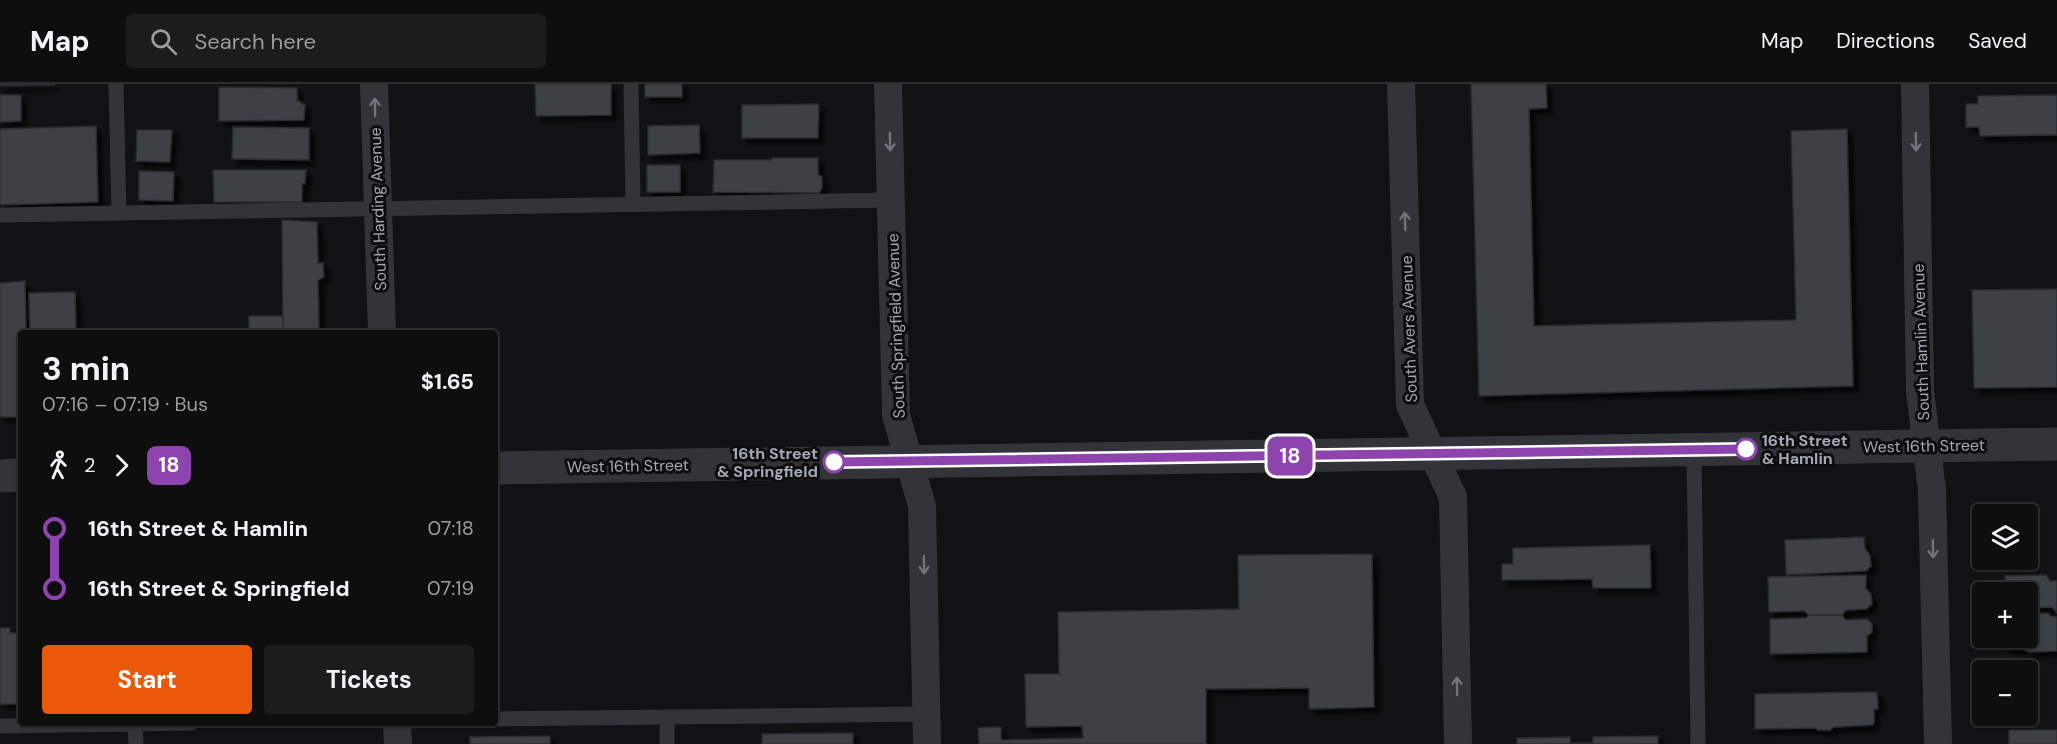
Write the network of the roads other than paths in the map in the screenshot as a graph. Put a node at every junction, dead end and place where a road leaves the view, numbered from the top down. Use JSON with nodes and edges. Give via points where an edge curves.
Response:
{"nodes":[{"id":1,"x":116,"y":84,"type":"edge"},
{"id":2,"x":374,"y":84,"type":"edge"},
{"id":3,"x":631,"y":84,"type":"edge"},
{"id":4,"x":888,"y":84,"type":"edge"},
{"id":5,"x":1401,"y":84,"type":"edge"},
{"id":6,"x":1915,"y":84,"type":"edge"},
{"id":7,"x":891,"y":200,"type":"junction"},
{"id":8,"x":633,"y":204,"type":"junction"},
{"id":9,"x":377,"y":209,"type":"junction"},
{"id":10,"x":119,"y":213,"type":"junction"},
{"id":11,"x":0,"y":215,"type":"edge"},
{"id":12,"x":382,"y":330,"type":"edge"},
{"id":13,"x":2057,"y":444,"type":"edge"},
{"id":14,"x":1927,"y":446,"type":"junction"},
{"id":15,"x":1694,"y":450,"type":"junction"},
{"id":16,"x":1431,"y":453,"type":"junction"},
{"id":17,"x":910,"y":461,"type":"junction"},
{"id":18,"x":498,"y":468,"type":"edge"},
{"id":19,"x":18,"y":475,"type":"edge"},
{"id":20,"x":0,"y":476,"type":"edge"},
{"id":21,"x":926,"y":714,"type":"junction"},
{"id":22,"x":667,"y":717,"type":"junction"},
{"id":23,"x":498,"y":719,"type":"edge"},
{"id":24,"x":0,"y":726,"type":"edge"},
{"id":25,"x":18,"y":726,"type":"edge"},
{"id":26,"x":135,"y":726,"type":"edge"},
{"id":27,"x":397,"y":726,"type":"edge"},
{"id":28,"x":135,"y":744,"type":"edge"},
{"id":29,"x":398,"y":744,"type":"edge"},
{"id":30,"x":667,"y":744,"type":"edge"},
{"id":31,"x":927,"y":744,"type":"edge"},
{"id":32,"x":1458,"y":744,"type":"edge"},
{"id":33,"x":1698,"y":744,"type":"edge"},
{"id":34,"x":1938,"y":744,"type":"edge"}],
"edges":[{"from":1,"to":10,"type":"lane"},
{"from":9,"to":2,"type":"street","name":"South Harding Avenue","one_way":true},
{"from":3,"to":8,"type":"lane"},
{"from":4,"to":7,"type":"street","name":"South Springfield Avenue","one_way":true},
{"from":16,"to":5,"type":"street","name":"South Avers Avenue","one_way":true,"via":[[1410,405]]},
{"from":6,"to":14,"type":"street","name":"South Hamlin Avenue","one_way":true,"via":[[1920,391]]},
{"from":7,"to":8,"type":"lane"},
{"from":7,"to":17,"type":"street","name":"South Springfield Avenue","via":[[896,415]]},
{"from":8,"to":9,"type":"lane"},
{"from":9,"to":10,"type":"lane"},
{"from":9,"to":12,"type":"street","name":"South Harding Avenue"},
{"from":10,"to":11,"type":"lane"},
{"from":13,"to":14,"type":"street","name":"West 16th Street"},
{"from":14,"to":15,"type":"street","name":"West 16th Street"},
{"from":14,"to":34,"type":"street","name":"South Hamlin Avenue","one_way":true,"via":[[1932,490]]},
{"from":15,"to":16,"type":"street","name":"West 16th Street"},
{"from":15,"to":33,"type":"lane"},
{"from":16,"to":17,"type":"street","name":"West 16th Street"},
{"from":32,"to":16,"type":"street","name":"South Avers Avenue","one_way":true,"via":[[1453,497]]},
{"from":17,"to":18,"type":"street","name":"West 16th Street"},
{"from":17,"to":21,"type":"street","name":"South Springfield Avenue","one_way":true,"via":[[922,506]]},
{"from":19,"to":20,"type":"street"},
{"from":21,"to":22,"type":"lane"},
{"from":21,"to":31,"type":"street","name":"South Springfield Avenue"},
{"from":22,"to":23,"type":"lane"},
{"from":22,"to":30,"type":"lane"},
{"from":24,"to":25,"type":"lane"},
{"from":26,"to":28,"type":"lane"},
{"from":27,"to":29,"type":"street"}]}
